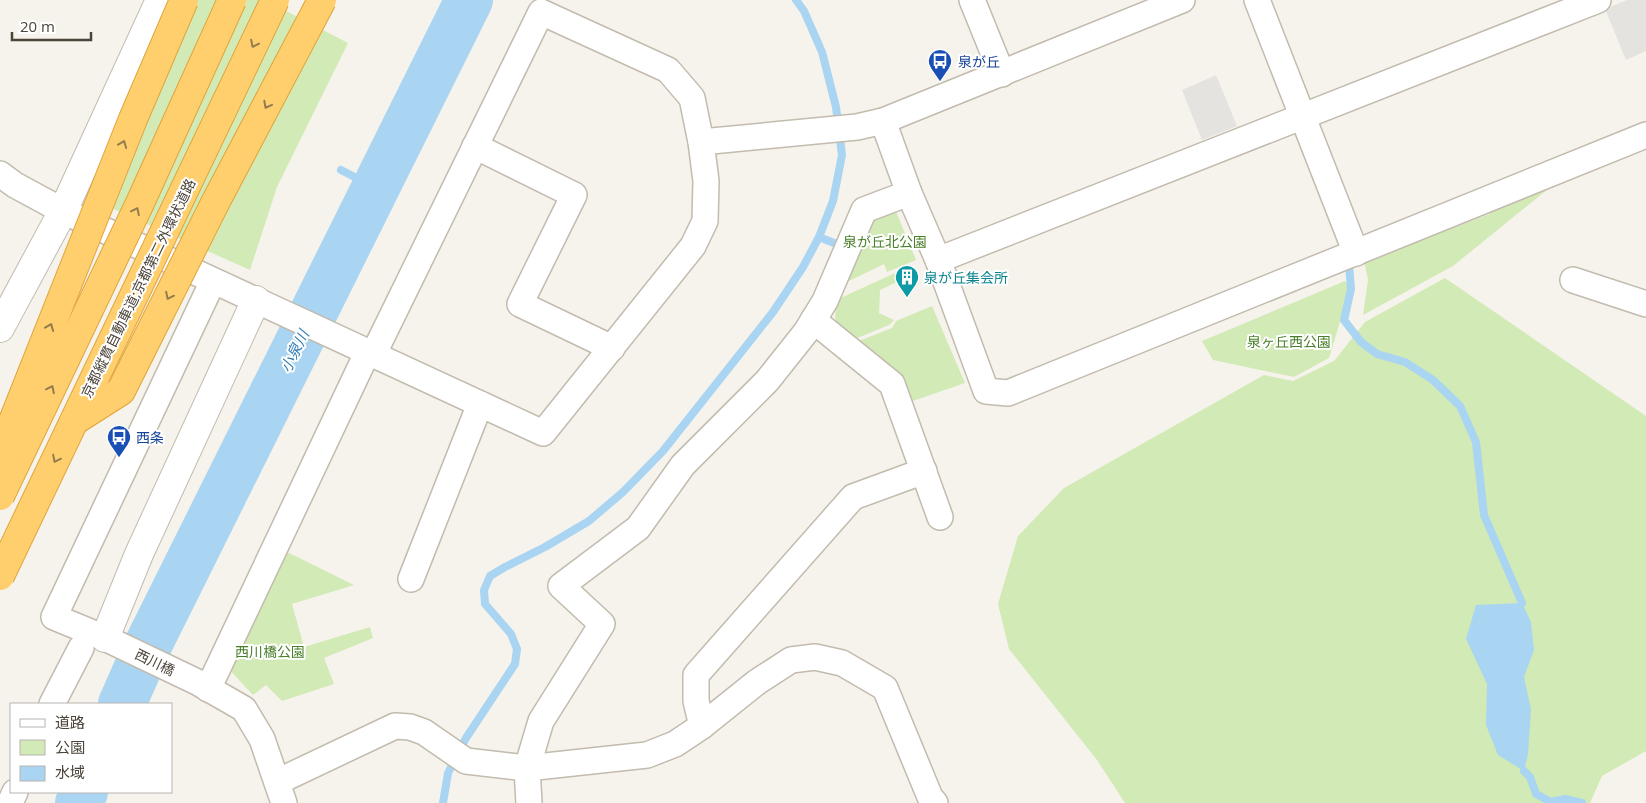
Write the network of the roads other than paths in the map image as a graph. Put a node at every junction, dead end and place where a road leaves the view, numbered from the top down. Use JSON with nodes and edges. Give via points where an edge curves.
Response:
{"nodes":[{"id":1,"x":160,"y":0,"type":"edge"},
{"id":2,"x":184,"y":0,"type":"edge"},
{"id":3,"x":232,"y":0,"type":"edge"},
{"id":4,"x":275,"y":0,"type":"edge"},
{"id":5,"x":322,"y":0,"type":"edge"},
{"id":6,"x":972,"y":0,"type":"edge"},
{"id":7,"x":1182,"y":0,"type":"edge"},
{"id":8,"x":1256,"y":0,"type":"edge"},
{"id":9,"x":1598,"y":0,"type":"edge"},
{"id":10,"x":1002,"y":74,"type":"junction"},
{"id":11,"x":1302,"y":116,"type":"junction"},
{"id":12,"x":883,"y":121,"type":"junction"},
{"id":13,"x":1646,"y":135,"type":"edge"},
{"id":14,"x":701,"y":142,"type":"junction"},
{"id":15,"x":475,"y":146,"type":"junction"},
{"id":16,"x":0,"y":174,"type":"edge"},
{"id":17,"x":909,"y":193,"type":"junction"},
{"id":18,"x":63,"y":211,"type":"junction"},
{"id":19,"x":1356,"y":252,"type":"junction"},
{"id":20,"x":938,"y":260,"type":"junction"},
{"id":21,"x":1573,"y":280,"type":"dead end"},
{"id":22,"x":214,"y":282,"type":"junction"},
{"id":23,"x":264,"y":304,"type":"junction"},
{"id":24,"x":1646,"y":304,"type":"edge"},
{"id":25,"x":813,"y":320,"type":"junction"},
{"id":26,"x":0,"y":328,"type":"edge"},
{"id":27,"x":612,"y":348,"type":"junction"},
{"id":28,"x":366,"y":350,"type":"junction"},
{"id":29,"x":480,"y":404,"type":"junction"},
{"id":30,"x":74,"y":421,"type":"junction"},
{"id":31,"x":0,"y":454,"type":"edge"},
{"id":32,"x":924,"y":471,"type":"junction"},
{"id":33,"x":0,"y":496,"type":"edge"},
{"id":34,"x":940,"y":517,"type":"dead end"},
{"id":35,"x":0,"y":576,"type":"edge"},
{"id":36,"x":411,"y":579,"type":"dead end"},
{"id":37,"x":100,"y":643,"type":"junction"},
{"id":38,"x":202,"y":685,"type":"junction"},
{"id":39,"x":53,"y":703,"type":"edge"},
{"id":40,"x":702,"y":726,"type":"junction"},
{"id":41,"x":527,"y":768,"type":"junction"},
{"id":42,"x":281,"y":792,"type":"edge"},
{"id":43,"x":529,"y":803,"type":"edge"},
{"id":44,"x":935,"y":803,"type":"edge"}],
"edges":[{"from":1,"to":18,"type":"street"},
{"from":31,"to":2,"type":"highway","one_way":true,"bridge":true,"via":[[129,128]]},
{"from":33,"to":3,"type":"highway","one_way":true,"bridge":true,"via":[[140,203]]},
{"from":4,"to":30,"type":"highway","name":"京都縦貫自動車道;京都第二外環状道路","one_way":true,"bridge":true},
{"from":5,"to":30,"type":"highway","one_way":true,"bridge":true,"via":[[121,391]]},
{"from":6,"to":10,"type":"street"},
{"from":7,"to":10,"type":"street"},
{"from":8,"to":11,"type":"street"},
{"from":9,"to":11,"type":"street"},
{"from":10,"to":12,"type":"street"},
{"from":11,"to":19,"type":"street"},
{"from":11,"to":20,"type":"street"},
{"from":12,"to":14,"type":"street","via":[[815,132]]},
{"from":12,"to":17,"type":"street"},
{"from":13,"to":19,"type":"street"},
{"from":14,"to":15,"type":"street","via":[[692,98],[668,70],[541,12]]},
{"from":14,"to":27,"type":"street","via":[[706,181],[705,221],[693,246]]},
{"from":15,"to":27,"type":"street","via":[[574,195],[520,304]]},
{"from":15,"to":28,"type":"street"},
{"from":16,"to":18,"type":"street"},
{"from":17,"to":20,"type":"street"},
{"from":17,"to":25,"type":"street","via":[[864,210],[825,302]]},
{"from":18,"to":22,"type":"street"},
{"from":18,"to":26,"type":"street"},
{"from":19,"to":20,"type":"street","via":[[1008,394],[986,391]]},
{"from":21,"to":24,"type":"street"},
{"from":22,"to":23,"type":"street"},
{"from":22,"to":37,"type":"street","name":"西川橋","via":[[54,617]]},
{"from":23,"to":28,"type":"street"},
{"from":23,"to":37,"type":"street","via":[[139,554]]},
{"from":25,"to":32,"type":"street","via":[[892,384]]},
{"from":25,"to":41,"type":"street","via":[[767,381],[683,466],[638,528],[561,586],[602,624],[541,721]]},
{"from":27,"to":29,"type":"street","via":[[543,433]]},
{"from":28,"to":29,"type":"street"},
{"from":28,"to":38,"type":"street"},
{"from":29,"to":36,"type":"street"},
{"from":30,"to":35,"type":"highway","name":"京都縦貫自動車道;京都第二外環状道路","one_way":true,"bridge":true},
{"from":32,"to":34,"type":"street"},
{"from":32,"to":40,"type":"street","via":[[853,496],[696,675],[696,701]]},
{"from":37,"to":38,"type":"street","name":"西川橋"},
{"from":37,"to":39,"type":"street"},
{"from":38,"to":42,"type":"street","name":"西川橋","via":[[244,709],[262,739]]},
{"from":40,"to":41,"type":"street","via":[[675,744],[647,755]]},
{"from":40,"to":44,"type":"street","via":[[757,682],[791,660],[815,657],[842,663],[885,688]]},
{"from":41,"to":42,"type":"street","via":[[456,754],[424,732],[395,726]]},
{"from":41,"to":43,"type":"street"}]}
